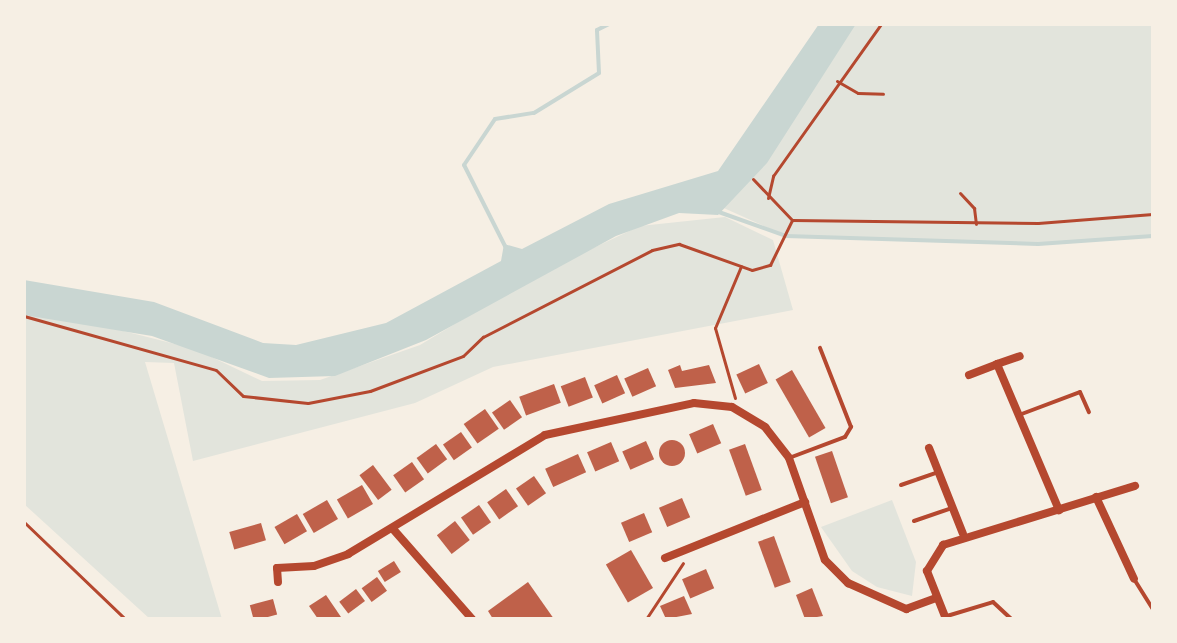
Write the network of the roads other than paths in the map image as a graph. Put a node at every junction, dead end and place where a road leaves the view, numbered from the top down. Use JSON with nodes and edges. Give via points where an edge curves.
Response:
{"nodes":[{"id":1,"x":820,"y":348,"type":"dead end"},
{"id":2,"x":1020,"y":356,"type":"dead end"},
{"id":3,"x":997,"y":364,"type":"junction"},
{"id":4,"x":969,"y":375,"type":"dead end"},
{"id":5,"x":1089,"y":412,"type":"dead end"},
{"id":6,"x":1019,"y":415,"type":"junction"},
{"id":7,"x":929,"y":448,"type":"dead end"},
{"id":8,"x":789,"y":458,"type":"junction"},
{"id":9,"x":939,"y":472,"type":"junction"},
{"id":10,"x":901,"y":485,"type":"dead end"},
{"id":11,"x":1135,"y":486,"type":"dead end"},
{"id":12,"x":1096,"y":497,"type":"junction"},
{"id":13,"x":805,"y":502,"type":"junction"},
{"id":14,"x":953,"y":507,"type":"junction"},
{"id":15,"x":1059,"y":510,"type":"junction"},
{"id":16,"x":914,"y":521,"type":"dead end"},
{"id":17,"x":393,"y":529,"type":"junction"},
{"id":18,"x":963,"y":534,"type":"junction"},
{"id":19,"x":275,"y":557,"type":"dead end"},
{"id":20,"x":665,"y":558,"type":"dead end"},
{"id":21,"x":277,"y":568,"type":"junction"},
{"id":22,"x":1134,"y":579,"type":"joint"},
{"id":23,"x":278,"y":582,"type":"dead end"},
{"id":24,"x":936,"y":598,"type":"junction"},
{"id":25,"x":1153,"y":610,"type":"edge"},
{"id":26,"x":945,"y":618,"type":"edge"},
{"id":27,"x":472,"y":619,"type":"edge"},
{"id":28,"x":1011,"y":619,"type":"edge"}],
"edges":[{"from":1,"to":8,"type":"lane","via":[[851,427],[845,437]]},
{"from":2,"to":3,"type":"street"},
{"from":3,"to":4,"type":"street"},
{"from":3,"to":6,"type":"street"},
{"from":5,"to":6,"type":"lane","via":[[1080,392]]},
{"from":6,"to":15,"type":"street"},
{"from":7,"to":9,"type":"street"},
{"from":8,"to":13,"type":"street"},
{"from":8,"to":17,"type":"street","via":[[765,427],[732,407],[694,403],[545,435]]},
{"from":9,"to":10,"type":"lane"},
{"from":9,"to":14,"type":"street"},
{"from":11,"to":12,"type":"street"},
{"from":12,"to":15,"type":"street"},
{"from":12,"to":22,"type":"street"},
{"from":13,"to":20,"type":"street"},
{"from":13,"to":24,"type":"street","via":[[825,560],[848,583],[906,609]]},
{"from":14,"to":16,"type":"lane"},
{"from":14,"to":18,"type":"street"},
{"from":15,"to":18,"type":"street","via":[[996,532]]},
{"from":17,"to":21,"type":"street","via":[[314,566]]},
{"from":17,"to":27,"type":"street"},
{"from":18,"to":24,"type":"street","via":[[943,545],[927,571]]},
{"from":19,"to":21,"type":"street"},
{"from":21,"to":23,"type":"street"},
{"from":22,"to":25,"type":"lane"},
{"from":24,"to":26,"type":"street"},
{"from":26,"to":28,"type":"lane","via":[[993,602]]}]}
